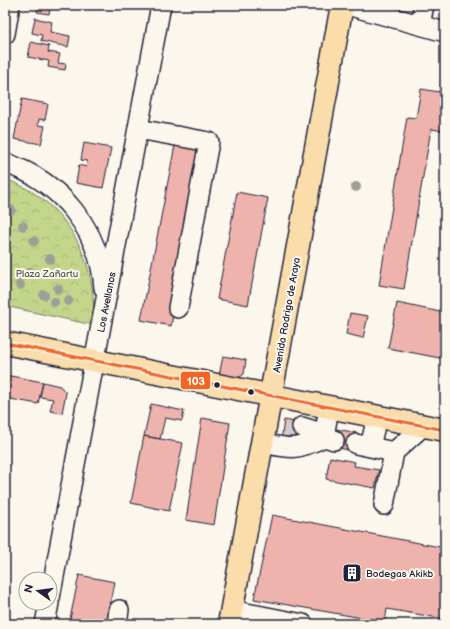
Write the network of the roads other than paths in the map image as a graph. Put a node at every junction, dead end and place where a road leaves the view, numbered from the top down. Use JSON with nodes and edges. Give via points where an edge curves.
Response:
{"nodes":[{"id":1,"x":10,"y":5,"type":"edge"},
{"id":2,"x":161,"y":5,"type":"edge"},
{"id":3,"x":342,"y":5,"type":"edge"},
{"id":4,"x":347,"y":5,"type":"edge"},
{"id":5,"x":424,"y":5,"type":"edge"},
{"id":6,"x":420,"y":25,"type":"junction"},
{"id":7,"x":445,"y":32,"type":"edge"},
{"id":8,"x":5,"y":34,"type":"edge"},
{"id":9,"x":138,"y":129,"type":"junction"},
{"id":10,"x":5,"y":163,"type":"edge"},
{"id":11,"x":178,"y":308,"type":"dead end"},
{"id":12,"x":103,"y":316,"type":"junction"},
{"id":13,"x":5,"y":343,"type":"edge"},
{"id":14,"x":95,"y":361,"type":"junction"},
{"id":15,"x":271,"y":396,"type":"junction"},
{"id":16,"x":329,"y":408,"type":"junction"},
{"id":17,"x":298,"y":417,"type":"junction"},
{"id":18,"x":377,"y":417,"type":"junction"},
{"id":19,"x":423,"y":426,"type":"junction"},
{"id":20,"x":445,"y":430,"type":"edge"},
{"id":21,"x":329,"y":438,"type":"junction"},
{"id":22,"x":262,"y":443,"type":"junction"},
{"id":23,"x":394,"y":452,"type":"junction"},
{"id":24,"x":384,"y":505,"type":"dead end"},
{"id":25,"x":55,"y":571,"type":"edge"},
{"id":26,"x":47,"y":611,"type":"edge"},
{"id":27,"x":230,"y":617,"type":"edge"},
{"id":28,"x":276,"y":621,"type":"edge"},
{"id":29,"x":45,"y":624,"type":"edge"},
{"id":30,"x":303,"y":624,"type":"edge"}],
"edges":[{"from":1,"to":8,"type":"street"},
{"from":2,"to":9,"type":"street","name":"Los Avellanos"},
{"from":3,"to":15,"type":"main road","name":"Avenida Rodrigo de Araya"},
{"from":4,"to":6,"type":"street"},
{"from":5,"to":6,"type":"street"},
{"from":6,"to":7,"type":"street"},
{"from":9,"to":11,"type":"street","via":[[209,142]]},
{"from":9,"to":12,"type":"street","name":"Los Avellanos"},
{"from":10,"to":12,"type":"street","via":[[21,168],[47,184],[65,200],[81,220],[101,266]]},
{"from":12,"to":14,"type":"street","name":"Los Avellanos"},
{"from":13,"to":14,"type":"main road"},
{"from":14,"to":15,"type":"main road"},
{"from":14,"to":25,"type":"street","name":"Los Avellanos"},
{"from":15,"to":17,"type":"main road"},
{"from":15,"to":22,"type":"main road","name":"Avenida Rodrigo de Araya"},
{"from":16,"to":17,"type":"main road"},
{"from":16,"to":18,"type":"main road"},
{"from":16,"to":21,"type":"street"},
{"from":17,"to":21,"type":"street","via":[[312,430]]},
{"from":18,"to":19,"type":"main road"},
{"from":18,"to":23,"type":"street","via":[[363,445]]},
{"from":19,"to":20,"type":"main road"},
{"from":19,"to":23,"type":"street"},
{"from":21,"to":22,"type":"street","via":[[306,446]]},
{"from":22,"to":27,"type":"main road","name":"Avenida Rodrigo de Araya"},
{"from":23,"to":24,"type":"street"},
{"from":26,"to":29,"type":"street"},
{"from":27,"to":28,"type":"street"},
{"from":28,"to":30,"type":"street"}]}
